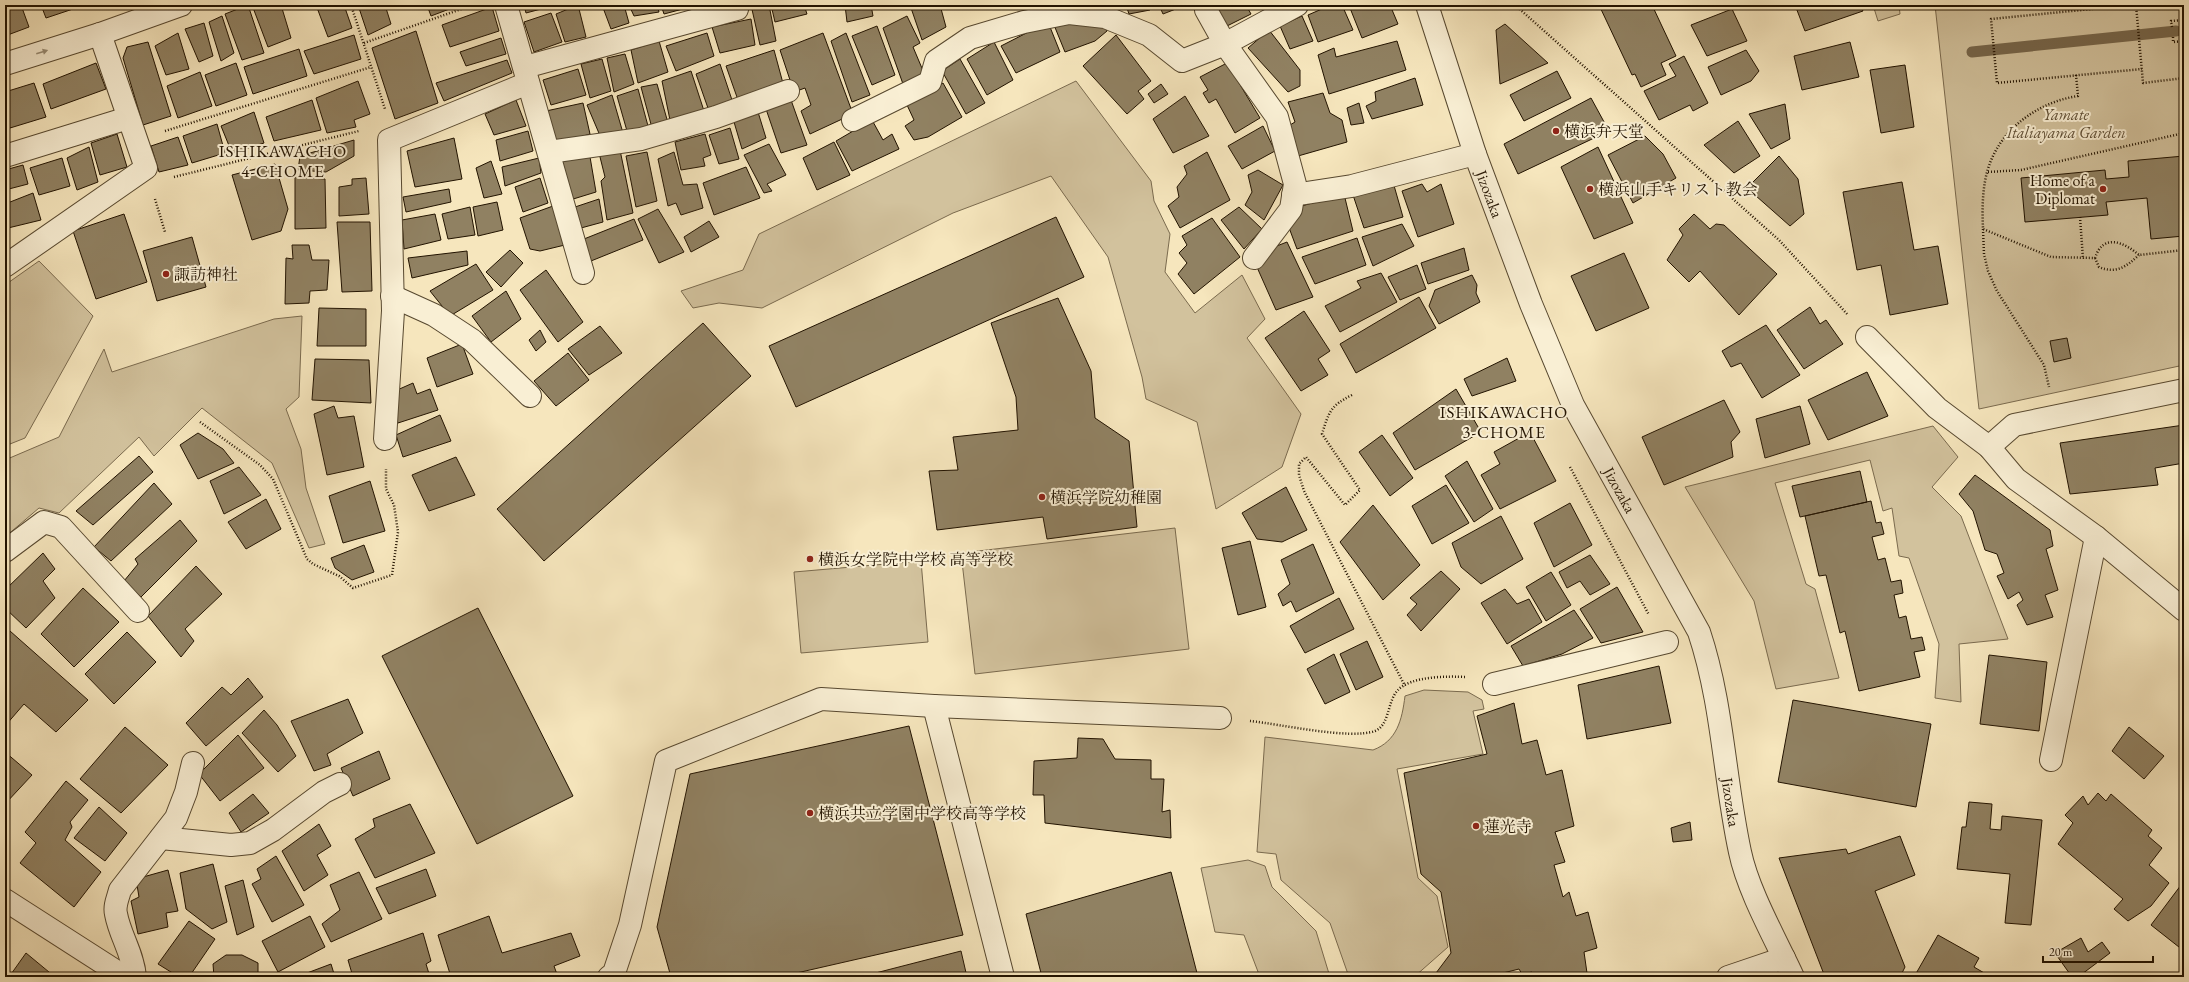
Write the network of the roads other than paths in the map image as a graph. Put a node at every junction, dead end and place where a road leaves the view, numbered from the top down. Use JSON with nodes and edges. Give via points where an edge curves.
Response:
{"nodes":[{"id":1,"x":181,"y":5,"type":"edge"},
{"id":2,"x":506,"y":5,"type":"edge"},
{"id":3,"x":738,"y":5,"type":"edge"},
{"id":4,"x":1297,"y":5,"type":"edge"},
{"id":5,"x":1427,"y":5,"type":"edge"},
{"id":6,"x":1206,"y":10,"type":"dead end"},
{"id":7,"x":100,"y":34,"type":"junction"},
{"id":8,"x":1225,"y":44,"type":"junction"},
{"id":9,"x":5,"y":64,"type":"edge"},
{"id":10,"x":527,"y":75,"type":"junction"},
{"id":11,"x":788,"y":91,"type":"dead end"},
{"id":12,"x":128,"y":118,"type":"junction"},
{"id":13,"x":853,"y":120,"type":"dead end"},
{"id":14,"x":549,"y":152,"type":"junction"},
{"id":15,"x":1475,"y":154,"type":"junction"},
{"id":16,"x":5,"y":156,"type":"edge"},
{"id":17,"x":1293,"y":195,"type":"junction"},
{"id":18,"x":1254,"y":258,"type":"dead end"},
{"id":19,"x":5,"y":266,"type":"edge"},
{"id":20,"x":583,"y":273,"type":"dead end"},
{"id":21,"x":392,"y":296,"type":"junction"},
{"id":22,"x":1867,"y":336,"type":"road end"},
{"id":23,"x":2184,"y":390,"type":"edge"},
{"id":24,"x":530,"y":396,"type":"dead end"},
{"id":25,"x":385,"y":440,"type":"dead end"},
{"id":26,"x":1989,"y":447,"type":"junction"},
{"id":27,"x":2096,"y":537,"type":"junction"},
{"id":28,"x":5,"y":551,"type":"edge"},
{"id":29,"x":2184,"y":610,"type":"edge"},
{"id":30,"x":138,"y":611,"type":"dead end"},
{"id":31,"x":1667,"y":642,"type":"dead end"},
{"id":32,"x":1494,"y":684,"type":"road end"},
{"id":33,"x":934,"y":706,"type":"junction"},
{"id":34,"x":1220,"y":718,"type":"road end"},
{"id":35,"x":2051,"y":760,"type":"dead end"},
{"id":36,"x":193,"y":763,"type":"dead end"},
{"id":37,"x":340,"y":784,"type":"dead end"},
{"id":38,"x":161,"y":838,"type":"junction"},
{"id":39,"x":5,"y":900,"type":"edge"},
{"id":40,"x":1789,"y":968,"type":"edge"},
{"id":41,"x":125,"y":977,"type":"edge"},
{"id":42,"x":135,"y":977,"type":"edge"},
{"id":43,"x":609,"y":977,"type":"edge"},
{"id":44,"x":1003,"y":977,"type":"edge"},
{"id":45,"x":1728,"y":977,"type":"edge"}],
"edges":[{"from":1,"to":7,"type":"street"},
{"from":2,"to":10,"type":"street"},
{"from":3,"to":10,"type":"street","via":[[737,9]]},
{"from":4,"to":8,"type":"street"},
{"from":5,"to":15,"type":"street","name":"Jizozaka"},
{"from":6,"to":8,"type":"street"},
{"from":9,"to":7,"type":"street","one_way":true},
{"from":7,"to":12,"type":"street"},
{"from":8,"to":13,"type":"street","via":[[1182,61],[1149,35],[1105,18],[1069,13],[1024,22],[970,38],[936,61],[930,82]]},
{"from":8,"to":17,"type":"street","via":[[1278,117],[1295,184]]},
{"from":10,"to":14,"type":"street"},
{"from":10,"to":21,"type":"street","via":[[389,140]]},
{"from":11,"to":14,"type":"street","via":[[716,117],[641,139]]},
{"from":12,"to":16,"type":"street"},
{"from":12,"to":19,"type":"street","via":[[146,168]]},
{"from":14,"to":20,"type":"street"},
{"from":15,"to":17,"type":"street","via":[[1352,186]]},
{"from":15,"to":40,"type":"street","name":"Jizozaka","via":[[1531,304],[1574,405],[1699,632],[1718,700],[1740,854]]},
{"from":17,"to":18,"type":"street","via":[[1291,209]]},
{"from":21,"to":24,"type":"street","via":[[434,315],[472,340]]},
{"from":21,"to":25,"type":"street"},
{"from":22,"to":26,"type":"street","via":[[1937,408]]},
{"from":23,"to":26,"type":"street","via":[[2014,425]]},
{"from":26,"to":27,"type":"street","via":[[2016,479]]},
{"from":27,"to":29,"type":"street"},
{"from":27,"to":35,"type":"street"},
{"from":28,"to":30,"type":"street","via":[[44,522],[62,527]]},
{"from":31,"to":32,"type":"street"},
{"from":33,"to":34,"type":"street"},
{"from":33,"to":43,"type":"street","via":[[822,699],[666,761],[630,925],[614,973]]},
{"from":33,"to":44,"type":"street"},
{"from":36,"to":38,"type":"street","via":[[176,818]]},
{"from":37,"to":38,"type":"street","via":[[324,792],[273,830],[250,843],[231,845]]},
{"from":38,"to":42,"type":"street","via":[[120,890],[116,903],[116,914],[134,961]]},
{"from":39,"to":41,"type":"street"},
{"from":40,"to":45,"type":"street"}]}
